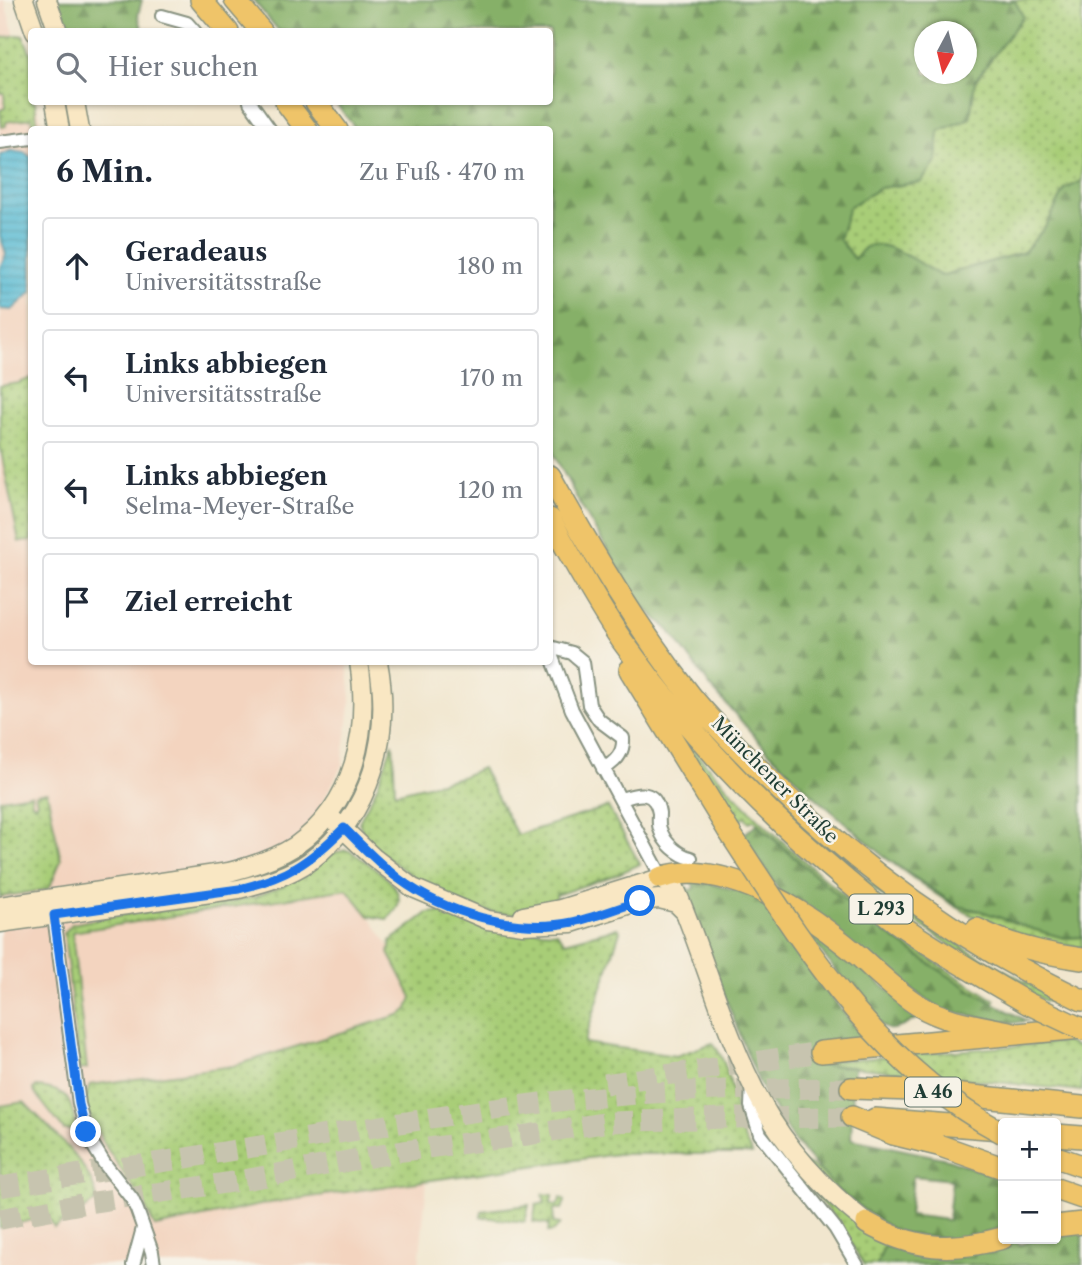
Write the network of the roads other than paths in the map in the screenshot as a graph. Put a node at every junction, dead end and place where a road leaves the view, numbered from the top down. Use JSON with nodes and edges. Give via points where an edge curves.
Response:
{"nodes":[{"id":1,"x":24,"y":0,"type":"edge"},
{"id":2,"x":47,"y":0,"type":"edge"},
{"id":3,"x":201,"y":0,"type":"edge"},
{"id":4,"x":235,"y":0,"type":"edge"},
{"id":5,"x":162,"y":16,"type":"dead end"},
{"id":6,"x":34,"y":28,"type":"edge"},
{"id":7,"x":57,"y":28,"type":"edge"},
{"id":8,"x":191,"y":28,"type":"edge"},
{"id":9,"x":225,"y":28,"type":"edge"},
{"id":10,"x":259,"y":28,"type":"edge"},
{"id":11,"x":56,"y":105,"type":"edge"},
{"id":12,"x":76,"y":105,"type":"edge"},
{"id":13,"x":252,"y":105,"type":"edge"},
{"id":14,"x":288,"y":105,"type":"edge"},
{"id":15,"x":318,"y":105,"type":"edge"},
{"id":16,"x":60,"y":126,"type":"edge"},
{"id":17,"x":79,"y":126,"type":"edge"},
{"id":18,"x":267,"y":126,"type":"edge"},
{"id":19,"x":304,"y":126,"type":"edge"},
{"id":20,"x":334,"y":126,"type":"edge"},
{"id":21,"x":28,"y":138,"type":"edge"},
{"id":22,"x":0,"y":142,"type":"edge"},
{"id":23,"x":553,"y":481,"type":"edge"},
{"id":24,"x":553,"y":524,"type":"edge"},
{"id":25,"x":593,"y":595,"type":"junction"},
{"id":26,"x":553,"y":650,"type":"edge"},
{"id":27,"x":553,"y":658,"type":"edge"},
{"id":28,"x":359,"y":665,"type":"edge"},
{"id":29,"x":379,"y":665,"type":"edge"},
{"id":30,"x":564,"y":688,"type":"junction"},
{"id":31,"x":586,"y":690,"type":"junction"},
{"id":32,"x":589,"y":705,"type":"junction"},
{"id":33,"x":572,"y":710,"type":"junction"},
{"id":34,"x":603,"y":769,"type":"junction"},
{"id":35,"x":621,"y":799,"type":"junction"},
{"id":36,"x":328,"y":815,"type":"junction"},
{"id":37,"x":344,"y":828,"type":"junction"},
{"id":38,"x":691,"y":858,"type":"dead end"},
{"id":39,"x":660,"y":878,"type":"junction"},
{"id":40,"x":209,"y":884,"type":"junction"},
{"id":41,"x":647,"y":900,"type":"junction"},
{"id":42,"x":914,"y":902,"type":"junction"},
{"id":43,"x":0,"y":906,"type":"edge"},
{"id":44,"x":53,"y":906,"type":"junction"},
{"id":45,"x":460,"y":910,"type":"junction"},
{"id":46,"x":685,"y":912,"type":"junction"},
{"id":47,"x":0,"y":923,"type":"edge"},
{"id":48,"x":1082,"y":959,"type":"edge"},
{"id":49,"x":1081,"y":1000,"type":"edge"},
{"id":50,"x":1082,"y":1029,"type":"edge"},
{"id":51,"x":1014,"y":1033,"type":"junction"},
{"id":52,"x":821,"y":1052,"type":"tunnel mouth"},
{"id":53,"x":752,"y":1083,"type":"junction"},
{"id":54,"x":851,"y":1088,"type":"tunnel mouth"},
{"id":55,"x":1082,"y":1107,"type":"edge"},
{"id":56,"x":998,"y":1129,"type":"edge"},
{"id":57,"x":998,"y":1131,"type":"edge"},
{"id":58,"x":1061,"y":1136,"type":"edge"},
{"id":59,"x":1082,"y":1138,"type":"edge"},
{"id":60,"x":1061,"y":1159,"type":"edge"},
{"id":61,"x":998,"y":1166,"type":"edge"},
{"id":62,"x":1082,"y":1167,"type":"edge"},
{"id":63,"x":1061,"y":1191,"type":"edge"},
{"id":64,"x":1082,"y":1198,"type":"edge"},
{"id":65,"x":867,"y":1223,"type":"joint"},
{"id":66,"x":1082,"y":1223,"type":"edge"},
{"id":67,"x":1061,"y":1225,"type":"edge"},
{"id":68,"x":143,"y":1227,"type":"junction"},
{"id":69,"x":998,"y":1239,"type":"edge"},
{"id":70,"x":147,"y":1243,"type":"junction"},
{"id":71,"x":134,"y":1265,"type":"edge"},
{"id":72,"x":145,"y":1265,"type":"edge"},
{"id":73,"x":154,"y":1265,"type":"edge"},
{"id":74,"x":857,"y":1265,"type":"edge"}],
"edges":[{"from":1,"to":6,"type":"street"},
{"from":2,"to":7,"type":"street"},
{"from":3,"to":9,"type":"highway"},
{"from":4,"to":10,"type":"highway"},
{"from":5,"to":8,"type":"street"},
{"from":11,"to":16,"type":"street"},
{"from":12,"to":17,"type":"street"},
{"from":13,"to":18,"type":"street"},
{"from":14,"to":19,"type":"highway"},
{"from":15,"to":20,"type":"highway"},
{"from":21,"to":22,"type":"street"},
{"from":23,"to":42,"type":"highway","name":"Münchener Straße","number":"L 293","via":[[637,624],[692,698],[824,832]]},
{"from":24,"to":25,"type":"highway","name":"Münchener Straße","number":"L 293"},
{"from":25,"to":50,"type":"highway","name":"Münchener Straße","number":"L 293","bridge":true,"via":[[691,731],[812,852],[896,921],[956,962]]},
{"from":25,"to":56,"type":"highway","bridge":true,"via":[[599,622],[803,945],[872,1031],[924,1081]]},
{"from":26,"to":31,"type":"street","via":[[572,653],[583,662]]},
{"from":27,"to":30,"type":"street"},
{"from":28,"to":36,"type":"street","via":[[358,754],[344,791]]},
{"from":29,"to":37,"type":"street","via":[[382,714],[377,758],[361,801]]},
{"from":30,"to":31,"type":"street"},
{"from":30,"to":33,"type":"street"},
{"from":31,"to":32,"type":"street"},
{"from":32,"to":33,"type":"street"},
{"from":32,"to":34,"type":"street","via":[[599,720],[623,738],[621,753]]},
{"from":33,"to":34,"type":"street"},
{"from":34,"to":35,"type":"street"},
{"from":35,"to":38,"type":"street","via":[[634,794],[651,796],[665,839]]},
{"from":35,"to":39,"type":"street"},
{"from":36,"to":37,"type":"street"},
{"from":36,"to":40,"type":"street","via":[[300,842],[275,857]]},
{"from":37,"to":40,"type":"street","via":[[308,862],[287,873],[262,883]]},
{"from":37,"to":45,"type":"street","via":[[412,888]]},
{"from":39,"to":41,"type":"street"},
{"from":39,"to":45,"type":"street","via":[[540,914],[506,916]]},
{"from":39,"to":46,"type":"street","via":[[675,888]]},
{"from":39,"to":51,"type":"highway","via":[[697,873],[745,884],[816,921],[916,1004],[937,1016]]},
{"from":40,"to":44,"type":"street"},
{"from":41,"to":45,"type":"street","via":[[553,925],[503,923]]},
{"from":41,"to":46,"type":"street","via":[[668,900]]},
{"from":42,"to":48,"type":"highway","via":[[996,940]]},
{"from":42,"to":49,"type":"highway","name":"Münchener Straße","number":"L 293","via":[[965,937]]},
{"from":43,"to":44,"type":"street"},
{"from":44,"to":47,"type":"street"},
{"from":44,"to":68,"type":"street","via":[[86,1132],[132,1199]]},
{"from":46,"to":53,"type":"street"},
{"from":50,"to":51,"type":"highway","number":"L 293"},
{"from":51,"to":52,"type":"highway"},
{"from":53,"to":65,"type":"street","via":[[773,1122],[808,1167]]},
{"from":53,"to":74,"type":"street","via":[[751,1106],[760,1134],[835,1228]]},
{"from":54,"to":55,"type":"highway","number":"A 46"},
{"from":57,"to":61,"type":"highway","number":"A 46","via":[[852,1117]]},
{"from":58,"to":59,"type":"highway"},
{"from":60,"to":62,"type":"highway"},
{"from":63,"to":64,"type":"highway"},
{"from":65,"to":69,"type":"highway","via":[[902,1240],[930,1246],[962,1247]]},
{"from":66,"to":67,"type":"highway"},
{"from":68,"to":70,"type":"street"},
{"from":68,"to":71,"type":"street"},
{"from":70,"to":72,"type":"street"},
{"from":70,"to":73,"type":"street"}]}
